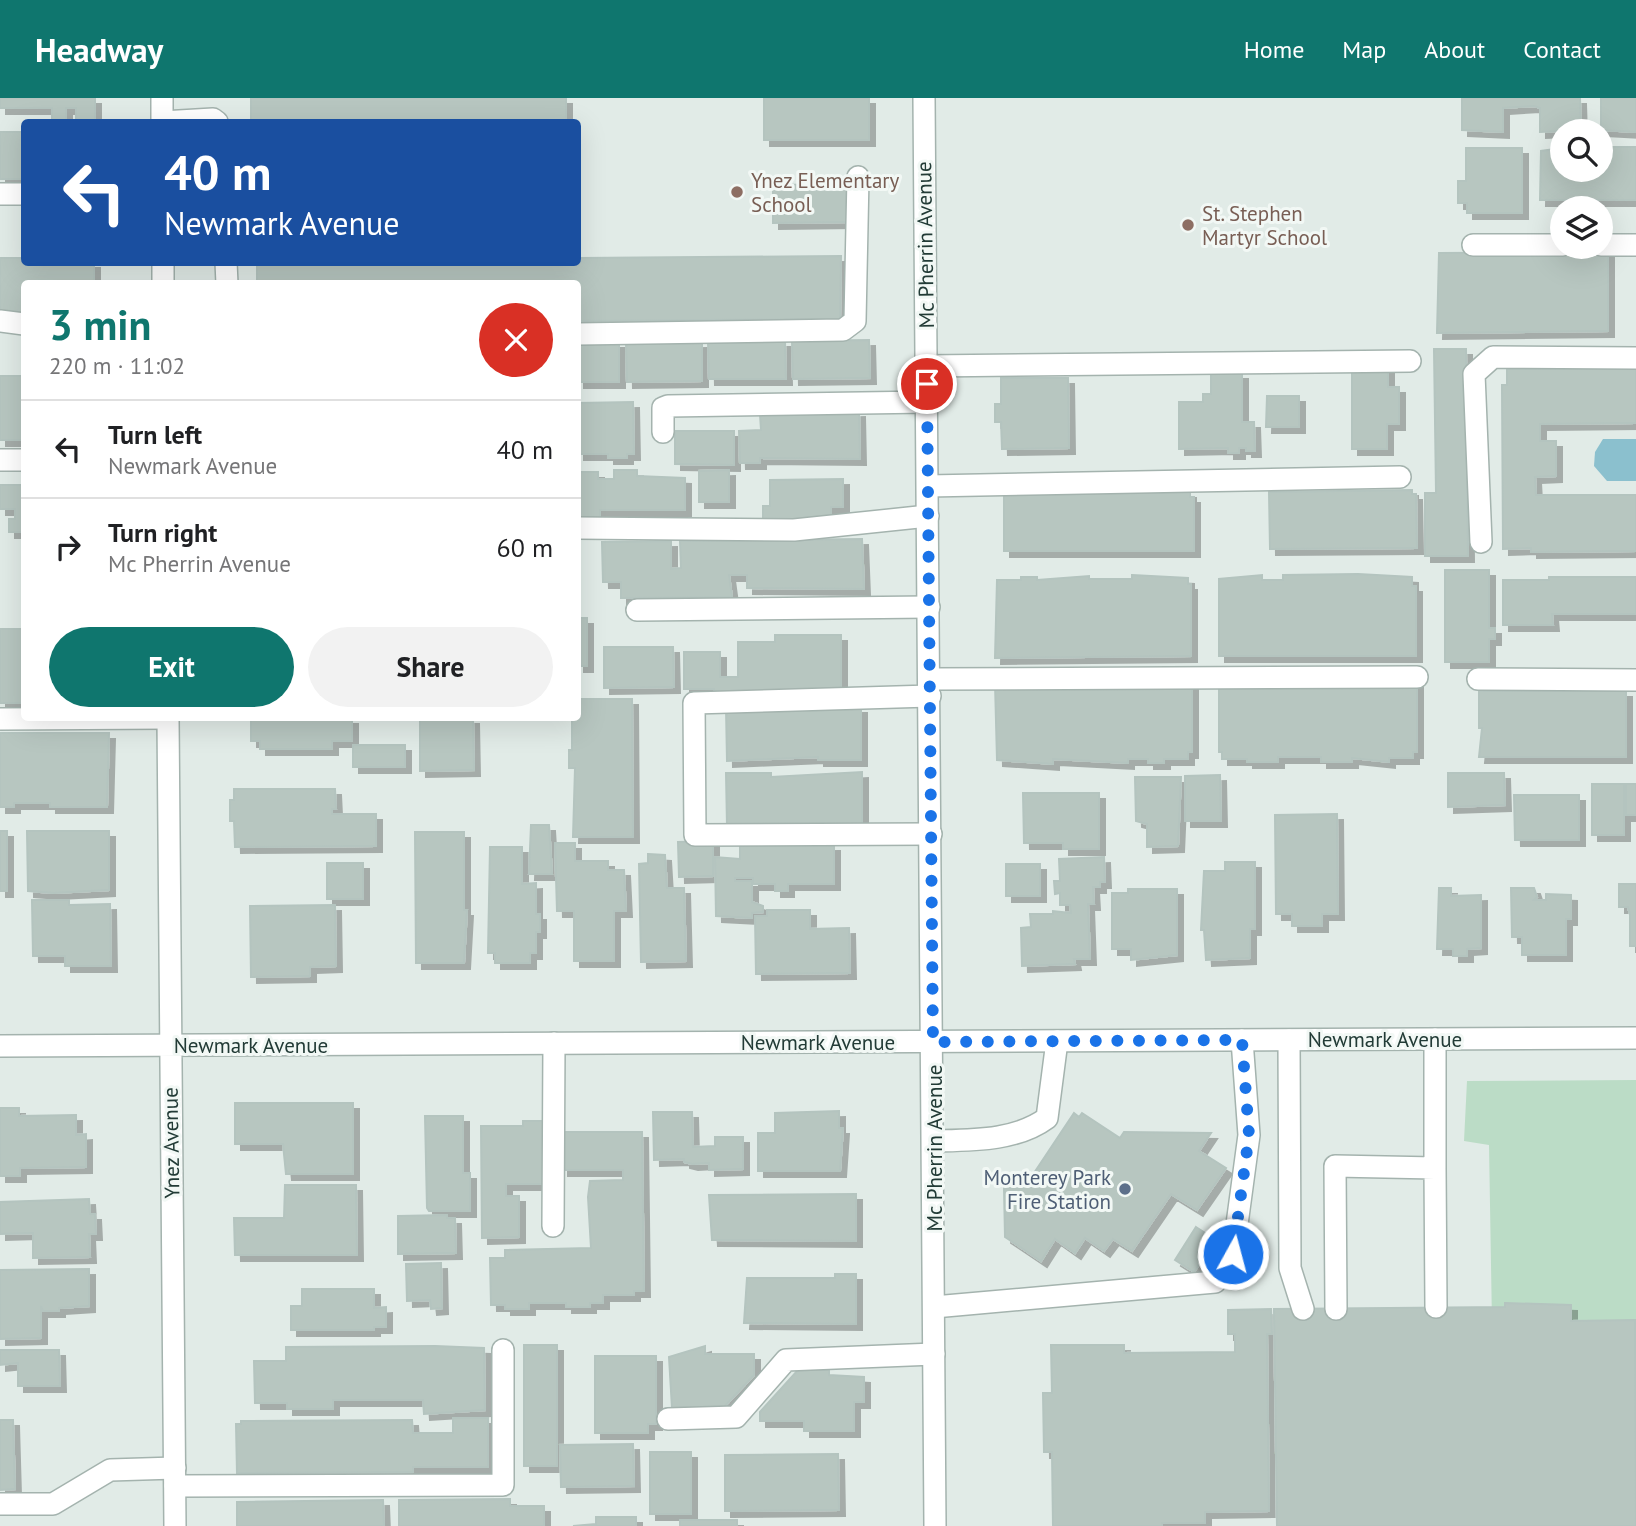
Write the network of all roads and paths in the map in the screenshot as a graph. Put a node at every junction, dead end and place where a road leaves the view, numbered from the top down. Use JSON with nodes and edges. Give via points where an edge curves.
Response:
{"nodes":[{"id":1,"x":162,"y":98,"type":"edge"},
{"id":2,"x":924,"y":98,"type":"edge"},
{"id":3,"x":162,"y":119,"type":"edge"},
{"id":4,"x":858,"y":177,"type":"dead end"},
{"id":5,"x":0,"y":194,"type":"edge"},
{"id":6,"x":21,"y":194,"type":"edge"},
{"id":7,"x":1474,"y":246,"type":"dead end"},
{"id":8,"x":1550,"y":246,"type":"edge"},
{"id":9,"x":1613,"y":246,"type":"edge"},
{"id":10,"x":1636,"y":246,"type":"edge"},
{"id":11,"x":0,"y":321,"type":"edge"},
{"id":12,"x":21,"y":324,"type":"edge"},
{"id":13,"x":581,"y":334,"type":"edge"},
{"id":14,"x":1636,"y":358,"type":"edge"},
{"id":15,"x":1410,"y":361,"type":"dead end"},
{"id":16,"x":927,"y":366,"type":"junction"},
{"id":17,"x":927,"y":401,"type":"junction"},
{"id":18,"x":663,"y":432,"type":"dead end"},
{"id":19,"x":0,"y":460,"type":"edge"},
{"id":20,"x":21,"y":460,"type":"edge"},
{"id":21,"x":1401,"y":478,"type":"dead end"},
{"id":22,"x":928,"y":486,"type":"junction"},
{"id":23,"x":928,"y":516,"type":"junction"},
{"id":24,"x":581,"y":528,"type":"edge"},
{"id":25,"x":1481,"y":542,"type":"dead end"},
{"id":26,"x":929,"y":607,"type":"junction"},
{"id":27,"x":637,"y":610,"type":"dead end"},
{"id":28,"x":1418,"y":677,"type":"dead end"},
{"id":29,"x":1478,"y":679,"type":"dead end"},
{"id":30,"x":1636,"y":680,"type":"edge"},
{"id":31,"x":930,"y":687,"type":"junction"},
{"id":32,"x":0,"y":719,"type":"edge"},
{"id":33,"x":21,"y":719,"type":"edge"},
{"id":34,"x":168,"y":721,"type":"edge"},
{"id":35,"x":932,"y":834,"type":"junction"},
{"id":36,"x":1636,"y":1038,"type":"edge"},
{"id":37,"x":1434,"y":1039,"type":"junction"},
{"id":38,"x":1242,"y":1040,"type":"junction"},
{"id":39,"x":1289,"y":1040,"type":"junction"},
{"id":40,"x":1056,"y":1041,"type":"junction"},
{"id":41,"x":933,"y":1042,"type":"junction"},
{"id":42,"x":554,"y":1043,"type":"junction"},
{"id":43,"x":0,"y":1046,"type":"edge"},
{"id":44,"x":169,"y":1046,"type":"junction"},
{"id":45,"x":934,"y":1141,"type":"junction"},
{"id":46,"x":1436,"y":1168,"type":"junction"},
{"id":47,"x":553,"y":1226,"type":"dead end"},
{"id":48,"x":934,"y":1307,"type":"junction"},
{"id":49,"x":1436,"y":1307,"type":"dead end"},
{"id":50,"x":1303,"y":1309,"type":"dead end"},
{"id":51,"x":1336,"y":1309,"type":"dead end"},
{"id":52,"x":503,"y":1350,"type":"dead end"},
{"id":53,"x":934,"y":1354,"type":"junction"},
{"id":54,"x":668,"y":1419,"type":"dead end"},
{"id":55,"x":175,"y":1477,"type":"junction"},
{"id":56,"x":0,"y":1504,"type":"edge"},
{"id":57,"x":175,"y":1526,"type":"edge"},
{"id":58,"x":935,"y":1526,"type":"edge"}],
"edges":[{"from":1,"to":3,"type":"street"},
{"from":2,"to":16,"type":"street","name":"Mc Pherrin Avenue"},
{"from":4,"to":13,"type":"street","via":[[855,321],[844,330]]},
{"from":5,"to":6,"type":"street"},
{"from":7,"to":8,"type":"street"},
{"from":9,"to":10,"type":"street"},
{"from":11,"to":12,"type":"street"},
{"from":14,"to":25,"type":"street","via":[[1493,357],[1474,374]]},
{"from":15,"to":16,"type":"street"},
{"from":16,"to":17,"type":"street","name":"Mc Pherrin Avenue"},
{"from":17,"to":18,"type":"street","via":[[668,406],[663,408]]},
{"from":17,"to":22,"type":"street","name":"Mc Pherrin Avenue"},
{"from":19,"to":20,"type":"street"},
{"from":21,"to":22,"type":"street"},
{"from":22,"to":23,"type":"street","name":"Mc Pherrin Avenue"},
{"from":23,"to":24,"type":"street","via":[[794,530]]},
{"from":23,"to":26,"type":"street","name":"Mc Pherrin Avenue"},
{"from":26,"to":27,"type":"street"},
{"from":26,"to":31,"type":"street","name":"Mc Pherrin Avenue"},
{"from":28,"to":31,"type":"street"},
{"from":29,"to":30,"type":"street"},
{"from":31,"to":35,"type":"street","name":"Mc Pherrin Avenue"},
{"from":31,"to":35,"type":"street","via":[[694,702],[694,821],[695,835]]},
{"from":32,"to":33,"type":"street"},
{"from":34,"to":44,"type":"street","name":"Ynez Avenue"},
{"from":35,"to":41,"type":"street","name":"Mc Pherrin Avenue"},
{"from":36,"to":37,"type":"street","name":"Newmark Avenue"},
{"from":37,"to":39,"type":"street","name":"Newmark Avenue"},
{"from":37,"to":46,"type":"street"},
{"from":38,"to":39,"type":"street","name":"Newmark Avenue"},
{"from":38,"to":40,"type":"street","name":"Newmark Avenue"},
{"from":38,"to":48,"type":"street","via":[[1249,1135],[1233,1254],[1215,1282]]},
{"from":39,"to":50,"type":"street","via":[[1290,1268]]},
{"from":40,"to":41,"type":"street","name":"Newmark Avenue"},
{"from":40,"to":45,"type":"street","via":[[1047,1118],[1030,1130],[974,1140]]},
{"from":41,"to":42,"type":"street","name":"Newmark Avenue"},
{"from":41,"to":45,"type":"street","name":"Mc Pherrin Avenue"},
{"from":42,"to":44,"type":"street","name":"Newmark Avenue"},
{"from":42,"to":47,"type":"street"},
{"from":43,"to":44,"type":"street","name":"Newmark Avenue"},
{"from":44,"to":55,"type":"street","name":"Ynez Avenue"},
{"from":45,"to":48,"type":"street","name":"Mc Pherrin Avenue"},
{"from":46,"to":49,"type":"street"},
{"from":46,"to":51,"type":"street","via":[[1335,1166]]},
{"from":48,"to":53,"type":"street","name":"Mc Pherrin Avenue"},
{"from":52,"to":55,"type":"street","via":[[503,1485]]},
{"from":53,"to":54,"type":"street","via":[[786,1360],[736,1417]]},
{"from":53,"to":58,"type":"street","name":"Mc Pherrin Avenue"},
{"from":55,"to":56,"type":"street","via":[[110,1470],[53,1504]]},
{"from":55,"to":57,"type":"street","name":"Ynez Avenue"}]}
